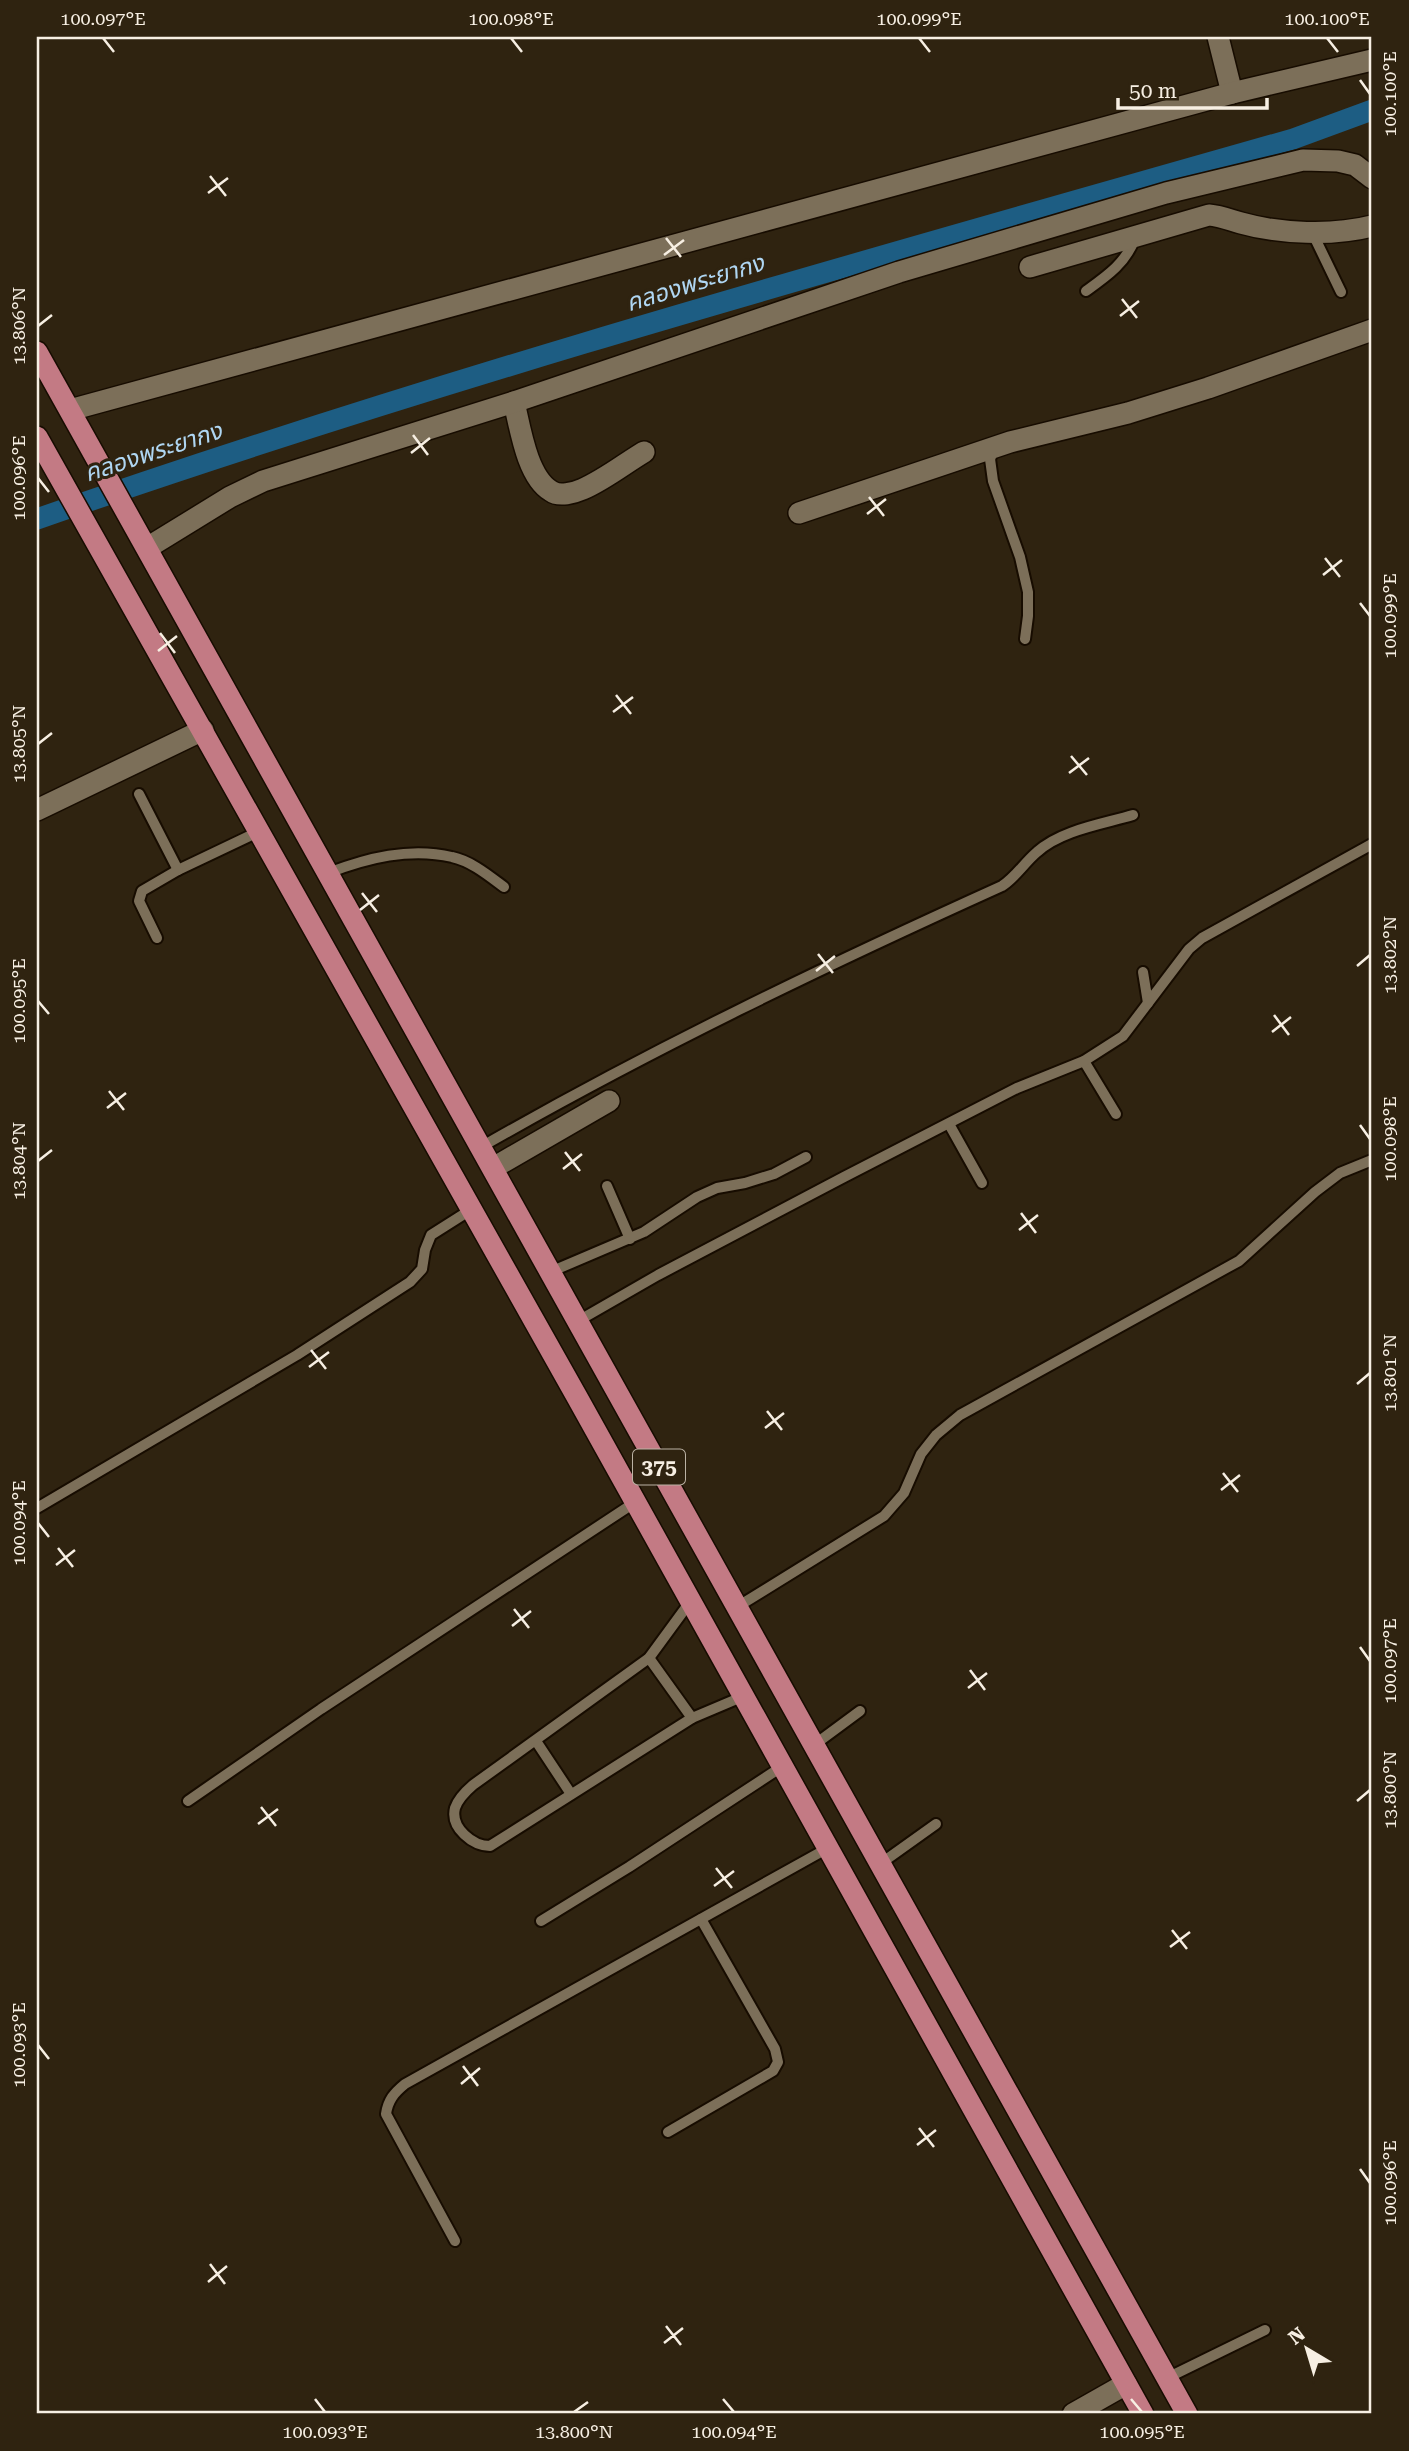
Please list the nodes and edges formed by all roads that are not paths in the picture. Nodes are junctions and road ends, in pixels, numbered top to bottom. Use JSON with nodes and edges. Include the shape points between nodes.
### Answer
{"nodes":[{"id":1,"x":1218,"y":37,"type":"edge"},
{"id":2,"x":1372,"y":60,"type":"edge"},
{"id":3,"x":1232,"y":93,"type":"junction"},
{"id":4,"x":1372,"y":178,"type":"edge"},
{"id":5,"x":1372,"y":226,"type":"edge"},
{"id":6,"x":1312,"y":232,"type":"junction"},
{"id":7,"x":1136,"y":235,"type":"junction"},
{"id":8,"x":1030,"y":267,"type":"dead end"},
{"id":9,"x":1086,"y":291,"type":"dead end"},
{"id":10,"x":1341,"y":292,"type":"dead end"},
{"id":11,"x":1372,"y":330,"type":"edge"},
{"id":12,"x":37,"y":352,"type":"edge"},
{"id":13,"x":514,"y":402,"type":"junction"},
{"id":14,"x":70,"y":410,"type":"junction"},
{"id":15,"x":40,"y":444,"type":"edge"},
{"id":16,"x":995,"y":447,"type":"junction"},
{"id":17,"x":644,"y":452,"type":"dead end"},
{"id":18,"x":799,"y":513,"type":"dead end"},
{"id":19,"x":147,"y":548,"type":"junction"},
{"id":20,"x":1025,"y":639,"type":"dead end"},
{"id":21,"x":203,"y":730,"type":"junction"},
{"id":22,"x":139,"y":793,"type":"dead end"},
{"id":23,"x":37,"y":810,"type":"edge"},
{"id":24,"x":1133,"y":815,"type":"dead end"},
{"id":25,"x":260,"y":831,"type":"junction"},
{"id":26,"x":1372,"y":844,"type":"edge"},
{"id":27,"x":178,"y":870,"type":"junction"},
{"id":28,"x":328,"y":873,"type":"junction"},
{"id":29,"x":504,"y":887,"type":"dead end"},
{"id":30,"x":158,"y":938,"type":"dead end"},
{"id":31,"x":1143,"y":972,"type":"dead end"},
{"id":32,"x":1148,"y":1003,"type":"junction"},
{"id":33,"x":1084,"y":1061,"type":"junction"},
{"id":34,"x":609,"y":1101,"type":"dead end"},
{"id":35,"x":1116,"y":1114,"type":"dead end"},
{"id":36,"x":948,"y":1124,"type":"junction"},
{"id":37,"x":481,"y":1147,"type":"junction"},
{"id":38,"x":806,"y":1157,"type":"dead end"},
{"id":39,"x":1372,"y":1160,"type":"edge"},
{"id":40,"x":493,"y":1168,"type":"junction"},
{"id":41,"x":982,"y":1183,"type":"dead end"},
{"id":42,"x":607,"y":1186,"type":"dead end"},
{"id":43,"x":472,"y":1209,"type":"junction"},
{"id":44,"x":630,"y":1239,"type":"junction"},
{"id":45,"x":550,"y":1272,"type":"junction"},
{"id":46,"x":578,"y":1321,"type":"junction"},
{"id":47,"x":609,"y":1377,"type":"junction"},
{"id":48,"x":577,"y":1397,"type":"junction"},
{"id":49,"x":634,"y":1503,"type":"junction"},
{"id":50,"x":37,"y":1508,"type":"edge"},
{"id":51,"x":690,"y":1602,"type":"junction"},
{"id":52,"x":737,"y":1607,"type":"junction"},
{"id":53,"x":649,"y":1658,"type":"junction"},
{"id":54,"x":744,"y":1696,"type":"junction"},
{"id":55,"x":860,"y":1711,"type":"dead end"},
{"id":56,"x":692,"y":1718,"type":"junction"},
{"id":57,"x":536,"y":1741,"type":"junction"},
{"id":58,"x":814,"y":1745,"type":"junction"},
{"id":59,"x":783,"y":1766,"type":"junction"},
{"id":60,"x":571,"y":1794,"type":"junction"},
{"id":61,"x":188,"y":1801,"type":"dead end"},
{"id":62,"x":936,"y":1824,"type":"dead end"},
{"id":63,"x":828,"y":1849,"type":"junction"},
{"id":64,"x":880,"y":1864,"type":"junction"},
{"id":65,"x":701,"y":1919,"type":"junction"},
{"id":66,"x":541,"y":1921,"type":"dead end"},
{"id":67,"x":668,"y":2132,"type":"dead end"},
{"id":68,"x":455,"y":2241,"type":"dead end"},
{"id":69,"x":1265,"y":2330,"type":"dead end"},
{"id":70,"x":1167,"y":2378,"type":"junction"},
{"id":71,"x":1126,"y":2384,"type":"junction"},
{"id":72,"x":1073,"y":2414,"type":"edge"},
{"id":73,"x":1143,"y":2414,"type":"edge"},
{"id":74,"x":1187,"y":2414,"type":"edge"}],
"edges":[{"from":1,"to":3,"type":"street"},
{"from":2,"to":3,"type":"street"},
{"from":3,"to":14,"type":"street"},
{"from":4,"to":13,"type":"street","via":[[1355,165],[1303,160],[1166,193],[899,272]]},
{"from":5,"to":6,"type":"street"},
{"from":6,"to":7,"type":"street","via":[[1209,215]]},
{"from":6,"to":10,"type":"lane"},
{"from":7,"to":8,"type":"street"},
{"from":7,"to":9,"type":"lane","via":[[1125,259]]},
{"from":11,"to":16,"type":"street","via":[[1209,388]]},
{"from":12,"to":14,"type":"main road","number":"375"},
{"from":13,"to":17,"type":"street","via":[[529,459],[551,491],[562,494],[582,489]]},
{"from":13,"to":19,"type":"street","via":[[263,481]]},
{"from":14,"to":19,"type":"main road","number":"375"},
{"from":15,"to":21,"type":"main road","number":"375"},
{"from":16,"to":18,"type":"street"},
{"from":16,"to":20,"type":"lane","via":[[990,460],[993,481],[1028,592]]},
{"from":19,"to":28,"type":"main road","number":"375"},
{"from":21,"to":23,"type":"street"},
{"from":21,"to":25,"type":"main road","number":"375"},
{"from":22,"to":27,"type":"lane"},
{"from":24,"to":37,"type":"lane","via":[[1050,844],[1002,886],[860,950],[608,1075]]},
{"from":25,"to":27,"type":"lane"},
{"from":25,"to":43,"type":"main road","number":"375"},
{"from":26,"to":32,"type":"lane","via":[[1202,938]]},
{"from":27,"to":30,"type":"lane","via":[[139,895]]},
{"from":28,"to":29,"type":"lane","via":[[365,859],[423,854],[469,863]]},
{"from":28,"to":37,"type":"main road","number":"375"},
{"from":31,"to":32,"type":"lane"},
{"from":32,"to":33,"type":"lane","via":[[1123,1036]]},
{"from":33,"to":35,"type":"lane"},
{"from":33,"to":36,"type":"lane","via":[[1017,1088]]},
{"from":34,"to":40,"type":"street"},
{"from":36,"to":41,"type":"lane"},
{"from":36,"to":46,"type":"lane"},
{"from":37,"to":40,"type":"main road","number":"375"},
{"from":38,"to":44,"type":"lane","via":[[774,1174],[696,1197]]},
{"from":39,"to":52,"type":"lane","via":[[1315,1192],[1239,1261],[960,1415],[921,1454],[904,1493],[884,1516]]},
{"from":40,"to":45,"type":"main road","number":"375"},
{"from":42,"to":44,"type":"lane"},
{"from":43,"to":48,"type":"main road","number":"375"},
{"from":43,"to":50,"type":"lane","via":[[431,1235],[422,1269],[410,1282],[297,1355]]},
{"from":44,"to":45,"type":"lane"},
{"from":45,"to":46,"type":"main road","number":"375"},
{"from":46,"to":47,"type":"main road","number":"375"},
{"from":47,"to":48,"type":"main road"},
{"from":47,"to":52,"type":"main road","number":"375"},
{"from":48,"to":49,"type":"main road","number":"375"},
{"from":49,"to":51,"type":"main road","number":"375"},
{"from":49,"to":61,"type":"lane"},
{"from":51,"to":53,"type":"lane"},
{"from":51,"to":54,"type":"main road","number":"375"},
{"from":52,"to":58,"type":"main road","number":"375"},
{"from":53,"to":56,"type":"lane"},
{"from":53,"to":57,"type":"lane"},
{"from":54,"to":56,"type":"lane"},
{"from":54,"to":59,"type":"main road","number":"375"},
{"from":55,"to":58,"type":"lane"},
{"from":56,"to":60,"type":"lane"},
{"from":57,"to":60,"type":"lane"},
{"from":57,"to":60,"type":"lane","via":[[463,1794],[454,1818],[461,1831],[472,1842],[490,1846]]},
{"from":58,"to":64,"type":"main road","number":"375"},
{"from":59,"to":63,"type":"main road","number":"375"},
{"from":59,"to":66,"type":"lane"},
{"from":62,"to":64,"type":"lane"},
{"from":63,"to":65,"type":"lane"},
{"from":63,"to":71,"type":"main road","number":"375"},
{"from":64,"to":70,"type":"main road","number":"375"},
{"from":65,"to":67,"type":"lane","via":[[775,2049],[778,2062],[773,2071]]},
{"from":65,"to":68,"type":"lane","via":[[394,2093],[386,2114]]},
{"from":69,"to":70,"type":"lane"},
{"from":70,"to":74,"type":"main road","number":"375"},
{"from":71,"to":72,"type":"street"},
{"from":71,"to":73,"type":"main road","number":"375"}]}
